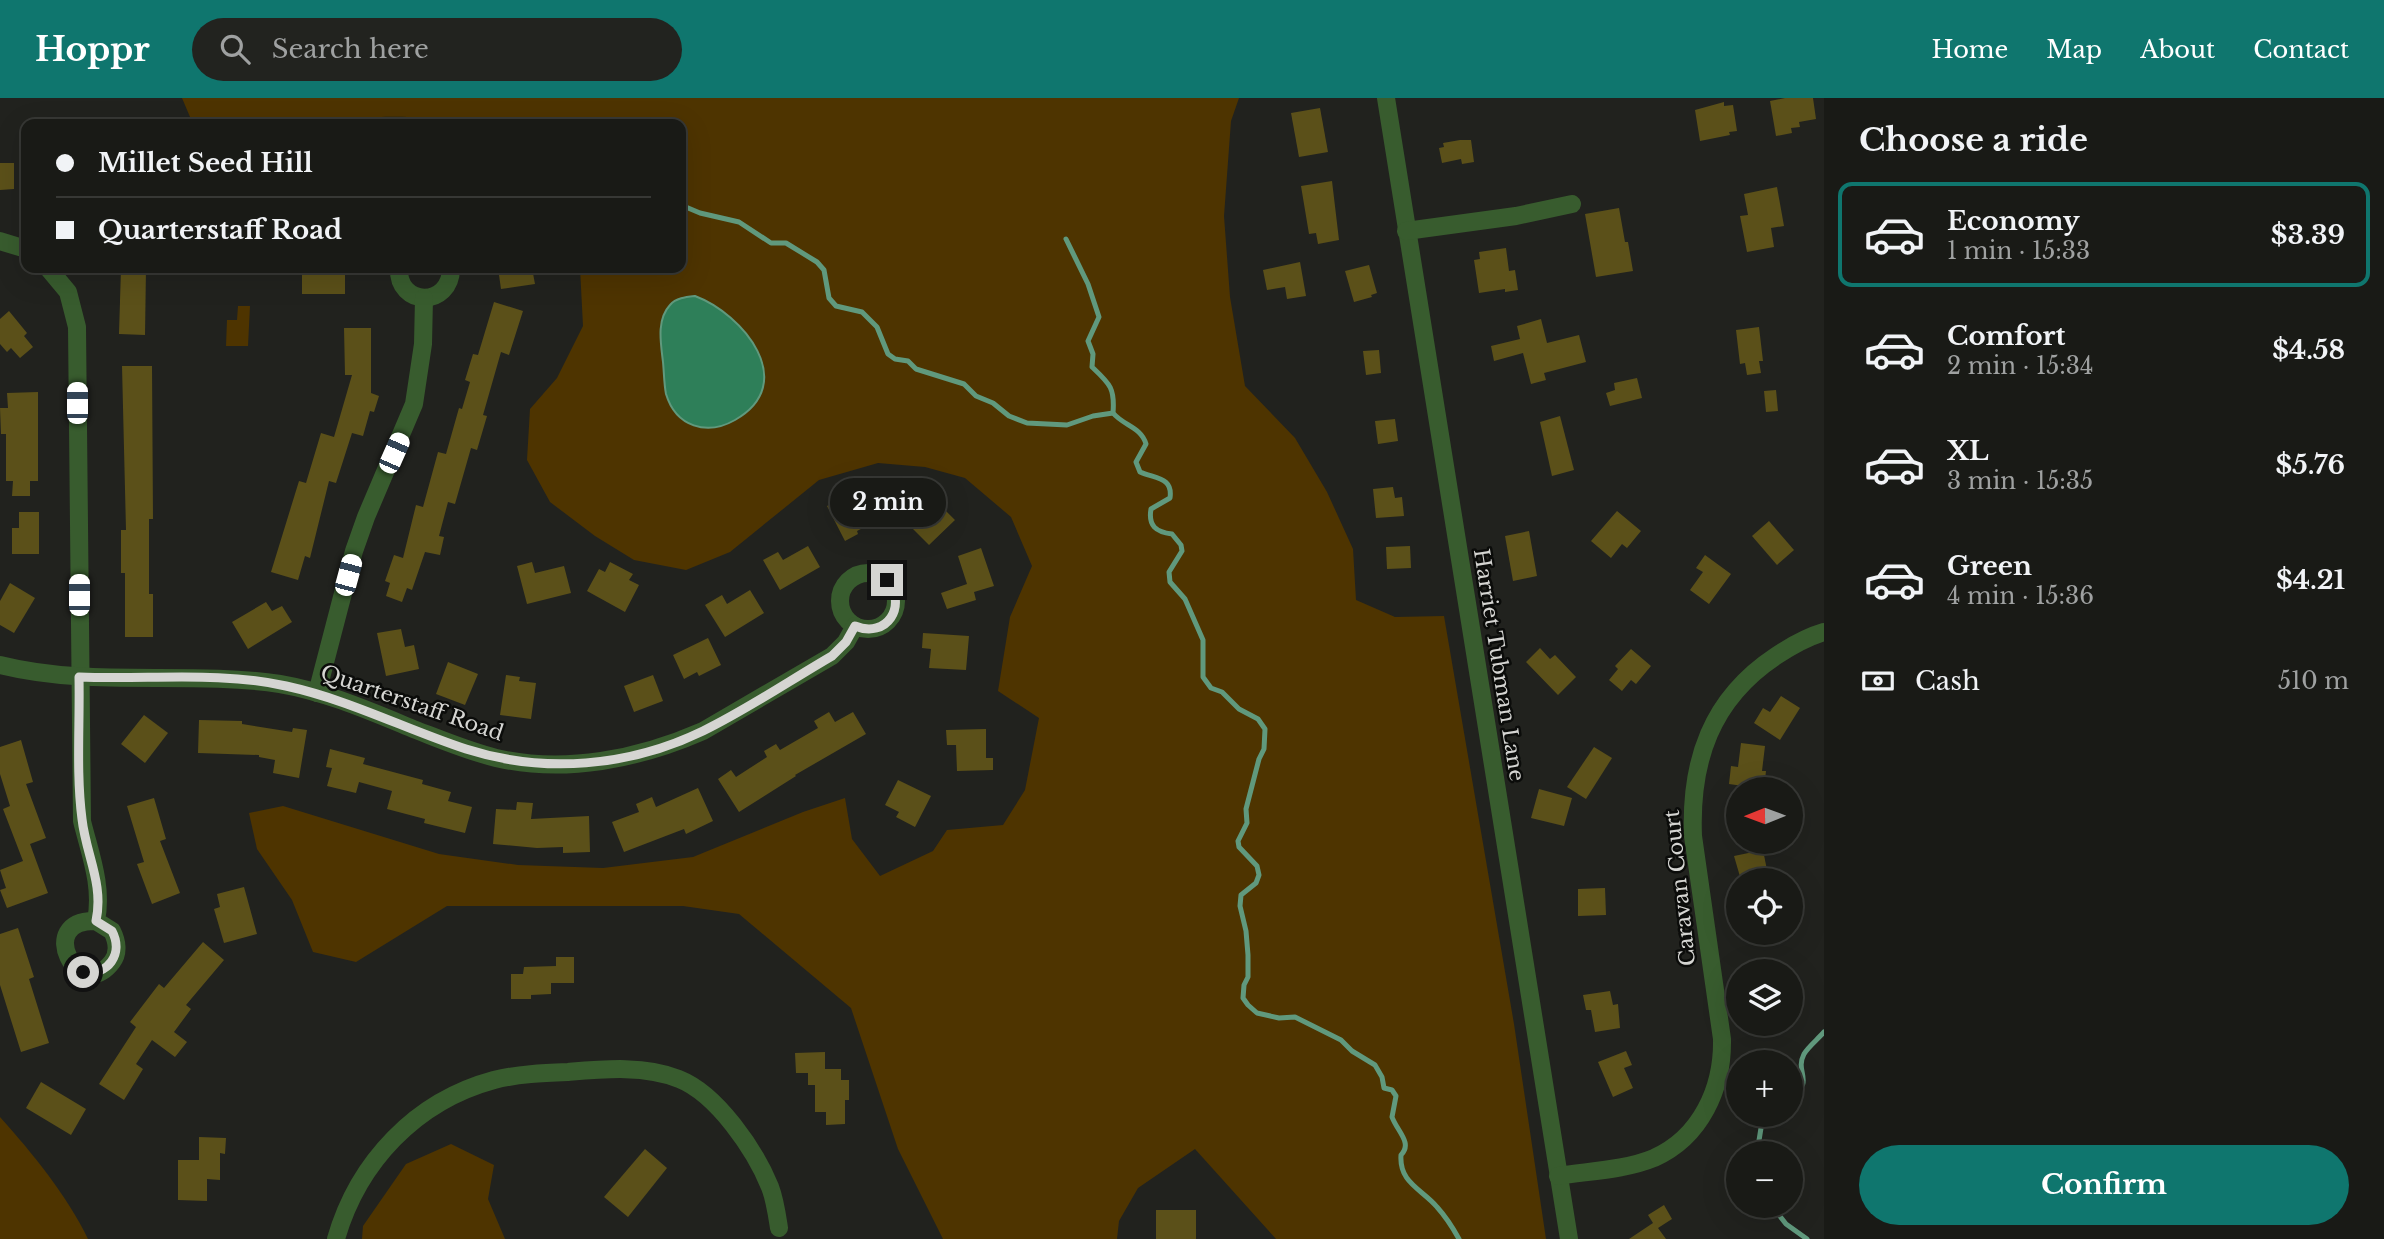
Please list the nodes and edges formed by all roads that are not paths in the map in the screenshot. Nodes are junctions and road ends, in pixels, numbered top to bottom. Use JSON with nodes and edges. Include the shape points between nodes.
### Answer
{"nodes":[{"id":1,"x":1386,"y":98,"type":"edge"},
{"id":2,"x":1572,"y":204,"type":"dead end"},
{"id":3,"x":1406,"y":231,"type":"junction"},
{"id":4,"x":0,"y":241,"type":"edge"},
{"id":5,"x":21,"y":248,"type":"edge"},
{"id":6,"x":52,"y":273,"type":"edge"},
{"id":7,"x":399,"y":273,"type":"edge"},
{"id":8,"x":450,"y":273,"type":"edge"},
{"id":9,"x":424,"y":298,"type":"junction"},
{"id":10,"x":855,"y":626,"type":"dead end"},
{"id":11,"x":1824,"y":632,"type":"edge"},
{"id":12,"x":0,"y":665,"type":"edge"},
{"id":13,"x":79,"y":677,"type":"junction"},
{"id":14,"x":317,"y":693,"type":"junction"},
{"id":15,"x":96,"y":921,"type":"dead end"},
{"id":16,"x":1559,"y":1176,"type":"junction"},
{"id":17,"x":779,"y":1228,"type":"dead end"},
{"id":18,"x":336,"y":1239,"type":"edge"},
{"id":19,"x":1569,"y":1239,"type":"edge"}],
"edges":[{"from":1,"to":3,"type":"street","name":"Harriet Tubman Lane"},
{"from":2,"to":3,"type":"street"},
{"from":3,"to":16,"type":"street","name":"Harriet Tubman Lane"},
{"from":4,"to":5,"type":"street"},
{"from":6,"to":13,"type":"street","via":[[68,292],[77,327]]},
{"from":7,"to":9,"type":"street","via":[[403,286]]},
{"from":8,"to":9,"type":"street","via":[[442,292]]},
{"from":9,"to":14,"type":"street","via":[[414,404],[358,540]]},
{"from":10,"to":14,"type":"street","name":"Quarterstaff Road","via":[[832,656],[703,731],[651,751],[591,762],[551,765],[497,758]]},
{"from":11,"to":16,"type":"street","name":"Caravan Court","via":[[1790,647],[1743,681],[1709,732],[1695,777],[1693,836],[1723,1063],[1708,1105],[1682,1139],[1652,1158]]},
{"from":12,"to":13,"type":"street","name":"Quarterstaff Road"},
{"from":13,"to":14,"type":"street","name":"Quarterstaff Road","via":[[218,679]]},
{"from":13,"to":15,"type":"street","via":[[82,821],[98,881]]},
{"from":16,"to":19,"type":"street","name":"Harriet Tubman Lane"},
{"from":17,"to":18,"type":"street","via":[[761,1168],[709,1098],[686,1082],[661,1073],[601,1070],[523,1074],[450,1096],[407,1125],[371,1164]]}]}
